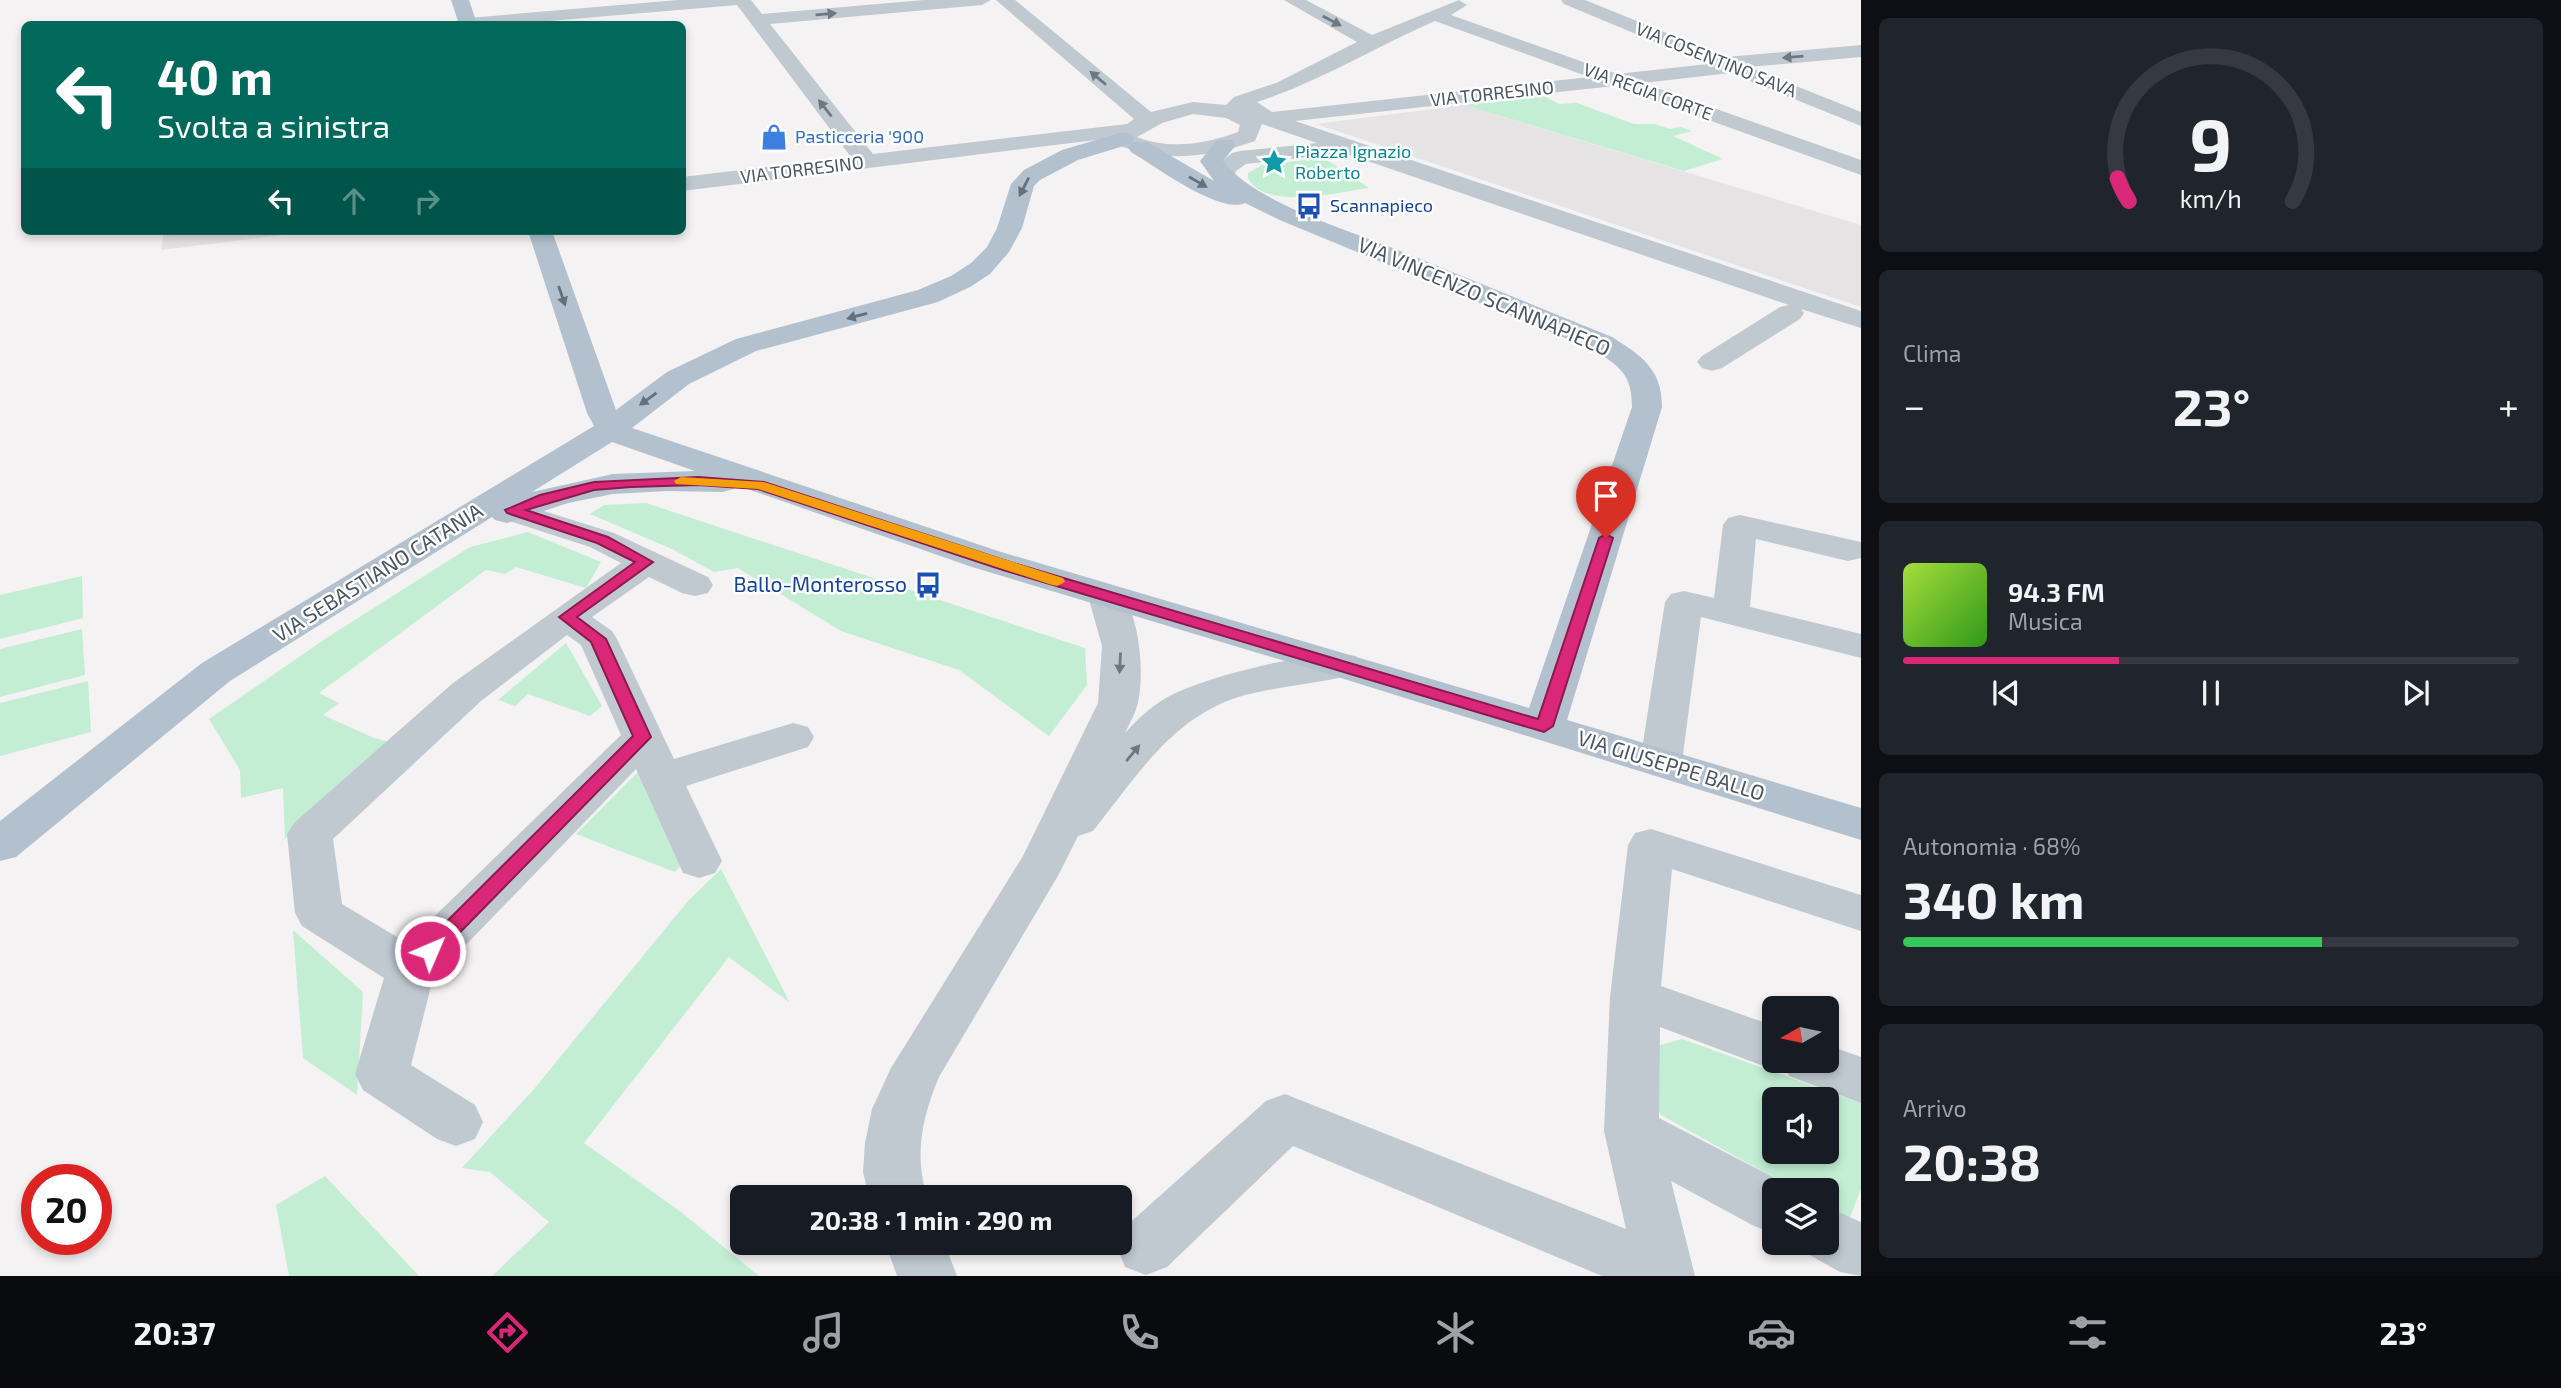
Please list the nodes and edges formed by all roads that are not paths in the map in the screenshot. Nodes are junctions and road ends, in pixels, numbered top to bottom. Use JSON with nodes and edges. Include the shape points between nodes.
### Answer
{"nodes":[{"id":1,"x":460,"y":0,"type":"edge"},
{"id":2,"x":741,"y":0,"type":"edge"},
{"id":3,"x":982,"y":0,"type":"edge"},
{"id":4,"x":1005,"y":0,"type":"edge"},
{"id":5,"x":1293,"y":0,"type":"edge"},
{"id":6,"x":1466,"y":0,"type":"edge"},
{"id":7,"x":1570,"y":0,"type":"edge"},
{"id":8,"x":1435,"y":15,"type":"junction"},
{"id":9,"x":467,"y":21,"type":"edge"},
{"id":10,"x":502,"y":21,"type":"edge"},
{"id":11,"x":759,"y":23,"type":"junction"},
{"id":12,"x":1371,"y":42,"type":"junction"},
{"id":13,"x":1861,"y":51,"type":"edge"},
{"id":14,"x":1727,"y":66,"type":"junction"},
{"id":15,"x":1321,"y":68,"type":"junction"},
{"id":16,"x":1340,"y":77,"type":"dead end"},
{"id":17,"x":1617,"y":80,"type":"junction"},
{"id":18,"x":1359,"y":86,"type":"dead end"},
{"id":19,"x":1410,"y":102,"type":"junction"},
{"id":20,"x":1236,"y":106,"type":"junction"},
{"id":21,"x":1861,"y":120,"type":"edge"},
{"id":22,"x":1255,"y":126,"type":"junction"},
{"id":23,"x":1135,"y":135,"type":"junction"},
{"id":24,"x":1225,"y":145,"type":"junction"},
{"id":25,"x":1352,"y":147,"type":"junction"},
{"id":26,"x":1322,"y":150,"type":"junction"},
{"id":27,"x":867,"y":162,"type":"junction"},
{"id":28,"x":1861,"y":168,"type":"edge"},
{"id":29,"x":1366,"y":178,"type":"dead end"},
{"id":30,"x":1226,"y":181,"type":"junction"},
{"id":31,"x":686,"y":184,"type":"edge"},
{"id":32,"x":1291,"y":216,"type":"junction"},
{"id":33,"x":541,"y":235,"type":"edge"},
{"id":34,"x":1790,"y":313,"type":"junction"},
{"id":35,"x":1861,"y":320,"type":"edge"},
{"id":36,"x":1861,"y":338,"type":"edge"},
{"id":37,"x":1712,"y":362,"type":"dead end"},
{"id":38,"x":611,"y":429,"type":"junction"},
{"id":39,"x":760,"y":485,"type":"junction"},
{"id":40,"x":512,"y":510,"type":"junction"},
{"id":41,"x":1848,"y":550,"type":"dead end"},
{"id":42,"x":646,"y":562,"type":"junction"},
{"id":43,"x":396,"y":563,"type":"junction"},
{"id":44,"x":695,"y":585,"type":"dead end"},
{"id":45,"x":1107,"y":596,"type":"junction"},
{"id":46,"x":1731,"y":614,"type":"junction"},
{"id":47,"x":567,"y":617,"type":"junction"},
{"id":48,"x":1861,"y":646,"type":"edge"},
{"id":49,"x":1342,"y":665,"type":"junction"},
{"id":50,"x":1544,"y":726,"type":"junction"},
{"id":51,"x":643,"y":737,"type":"junction"},
{"id":52,"x":793,"y":737,"type":"dead end"},
{"id":53,"x":1661,"y":762,"type":"junction"},
{"id":54,"x":662,"y":778,"type":"junction"},
{"id":55,"x":1861,"y":824,"type":"edge"},
{"id":56,"x":0,"y":845,"type":"edge"},
{"id":57,"x":699,"y":861,"type":"dead end"},
{"id":58,"x":1042,"y":862,"type":"junction"},
{"id":59,"x":1861,"y":914,"type":"edge"},
{"id":60,"x":411,"y":970,"type":"junction"},
{"id":61,"x":1635,"y":997,"type":"junction"},
{"id":62,"x":1762,"y":1044,"type":"edge"},
{"id":63,"x":1839,"y":1072,"type":"edge"},
{"id":64,"x":1861,"y":1080,"type":"edge"},
{"id":65,"x":456,"y":1122,"type":"dead end"},
{"id":66,"x":1632,"y":1131,"type":"junction"},
{"id":67,"x":895,"y":1185,"type":"edge"},
{"id":68,"x":1762,"y":1201,"type":"edge"},
{"id":69,"x":1839,"y":1240,"type":"edge"},
{"id":70,"x":1146,"y":1247,"type":"dead end"},
{"id":71,"x":1861,"y":1252,"type":"edge"},
{"id":72,"x":919,"y":1255,"type":"edge"},
{"id":73,"x":1666,"y":1275,"type":"edge"},
{"id":74,"x":927,"y":1276,"type":"edge"}],
"edges":[{"from":1,"to":9,"type":"main road"},
{"from":2,"to":10,"type":"street"},
{"from":2,"to":11,"type":"street"},
{"from":11,"to":3,"type":"street","one_way":true},
{"from":23,"to":4,"type":"street","one_way":true},
{"from":5,"to":12,"type":"street","one_way":true},
{"from":6,"to":8,"type":"street"},
{"from":7,"to":14,"type":"street","name":"VIA COSENTINO SAVA"},
{"from":8,"to":12,"type":"street"},
{"from":8,"to":17,"type":"street","name":"VIA REGIA CORTE"},
{"from":27,"to":11,"type":"street","one_way":true},
{"from":12,"to":15,"type":"street"},
{"from":13,"to":14,"type":"street","name":"VIA TORRESINO","one_way":true},
{"from":14,"to":17,"type":"street","name":"VIA TORRESINO"},
{"from":14,"to":21,"type":"street","name":"VIA COSENTINO SAVA"},
{"from":15,"to":16,"type":"street"},
{"from":15,"to":20,"type":"street"},
{"from":17,"to":19,"type":"street","name":"VIA TORRESINO"},
{"from":17,"to":28,"type":"street","name":"VIA REGIA CORTE"},
{"from":18,"to":19,"type":"street"},
{"from":19,"to":22,"type":"street","name":"VIA TORRESINO"},
{"from":20,"to":22,"type":"street"},
{"from":20,"to":23,"type":"street","via":[[1193,108]]},
{"from":22,"to":24,"type":"street","name":"VIA TORRESINO"},
{"from":22,"to":25,"type":"street","via":[[1293,128]]},
{"from":23,"to":24,"type":"street","name":"VIA TORRESINO","via":[[1169,151]]},
{"from":23,"to":27,"type":"street","name":"VIA TORRESINO"},
{"from":23,"to":32,"type":"main road","one_way":true,"via":[[1221,195]]},
{"from":23,"to":38,"type":"main road","name":"VIA SEBASTIANO CATANIA","one_way":true,"via":[[1080,152],[1030,176],[994,256],[956,285],[917,300],[746,345],[678,378]]},
{"from":24,"to":30,"type":"main road","via":[[1211,161]]},
{"from":25,"to":26,"type":"street"},
{"from":25,"to":35,"type":"street"},
{"from":26,"to":29,"type":"street"},
{"from":26,"to":30,"type":"street","via":[[1240,158],[1225,168]]},
{"from":26,"to":34,"type":"street"},
{"from":27,"to":31,"type":"street","name":"VIA TORRESINO"},
{"from":30,"to":32,"type":"main road"},
{"from":32,"to":50,"type":"main road","name":"VIA VINCENZO SCANNAPIECO","via":[[1576,331],[1626,358],[1641,374],[1647,407]]},
{"from":33,"to":38,"type":"main road","one_way":true},
{"from":34,"to":36,"type":"street"},
{"from":34,"to":37,"type":"street"},
{"from":38,"to":39,"type":"main road"},
{"from":38,"to":43,"type":"main road","name":"VIA SEBASTIANO CATANIA"},
{"from":39,"to":40,"type":"main road","via":[[698,481],[615,484],[571,490]]},
{"from":39,"to":45,"type":"main road","name":"VIA GIUSEPPE BALLO"},
{"from":40,"to":42,"type":"street","via":[[603,540]]},
{"from":40,"to":43,"type":"main road"},
{"from":41,"to":46,"type":"street","via":[[1740,526]]},
{"from":42,"to":44,"type":"street"},
{"from":42,"to":47,"type":"street"},
{"from":43,"to":56,"type":"main road","name":"VIA SEBASTIANO CATANIA","via":[[216,672]]},
{"from":45,"to":49,"type":"main road","name":"VIA GIUSEPPE BALLO"},
{"from":45,"to":58,"type":"street","one_way":true,"via":[[1121,646],[1118,703]]},
{"from":46,"to":48,"type":"street"},
{"from":46,"to":53,"type":"street","via":[[1684,602]]},
{"from":47,"to":51,"type":"street","via":[[598,639]]},
{"from":47,"to":60,"type":"street","via":[[467,692],[310,834],[319,913]]},
{"from":49,"to":50,"type":"main road","name":"VIA GIUSEPPE BALLO"},
{"from":58,"to":49,"type":"street","one_way":true,"via":[[1150,733],[1181,707],[1226,688]]},
{"from":50,"to":53,"type":"main road","name":"VIA GIUSEPPE BALLO"},
{"from":51,"to":54,"type":"street"},
{"from":51,"to":60,"type":"street"},
{"from":52,"to":54,"type":"street"},
{"from":53,"to":55,"type":"main road","name":"VIA GIUSEPPE BALLO"},
{"from":54,"to":57,"type":"street"},
{"from":58,"to":67,"type":"street","via":[[912,1078],[899,1109],[893,1143]]},
{"from":59,"to":61,"type":"street","via":[[1651,845]]},
{"from":60,"to":65,"type":"street","via":[[382,1074]]},
{"from":61,"to":62,"type":"street"},
{"from":61,"to":66,"type":"street"},
{"from":63,"to":64,"type":"street"},
{"from":66,"to":68,"type":"street"},
{"from":66,"to":73,"type":"street"},
{"from":69,"to":71,"type":"street"},
{"from":70,"to":73,"type":"street","via":[[1285,1118]]},
{"from":72,"to":74,"type":"street"}]}
